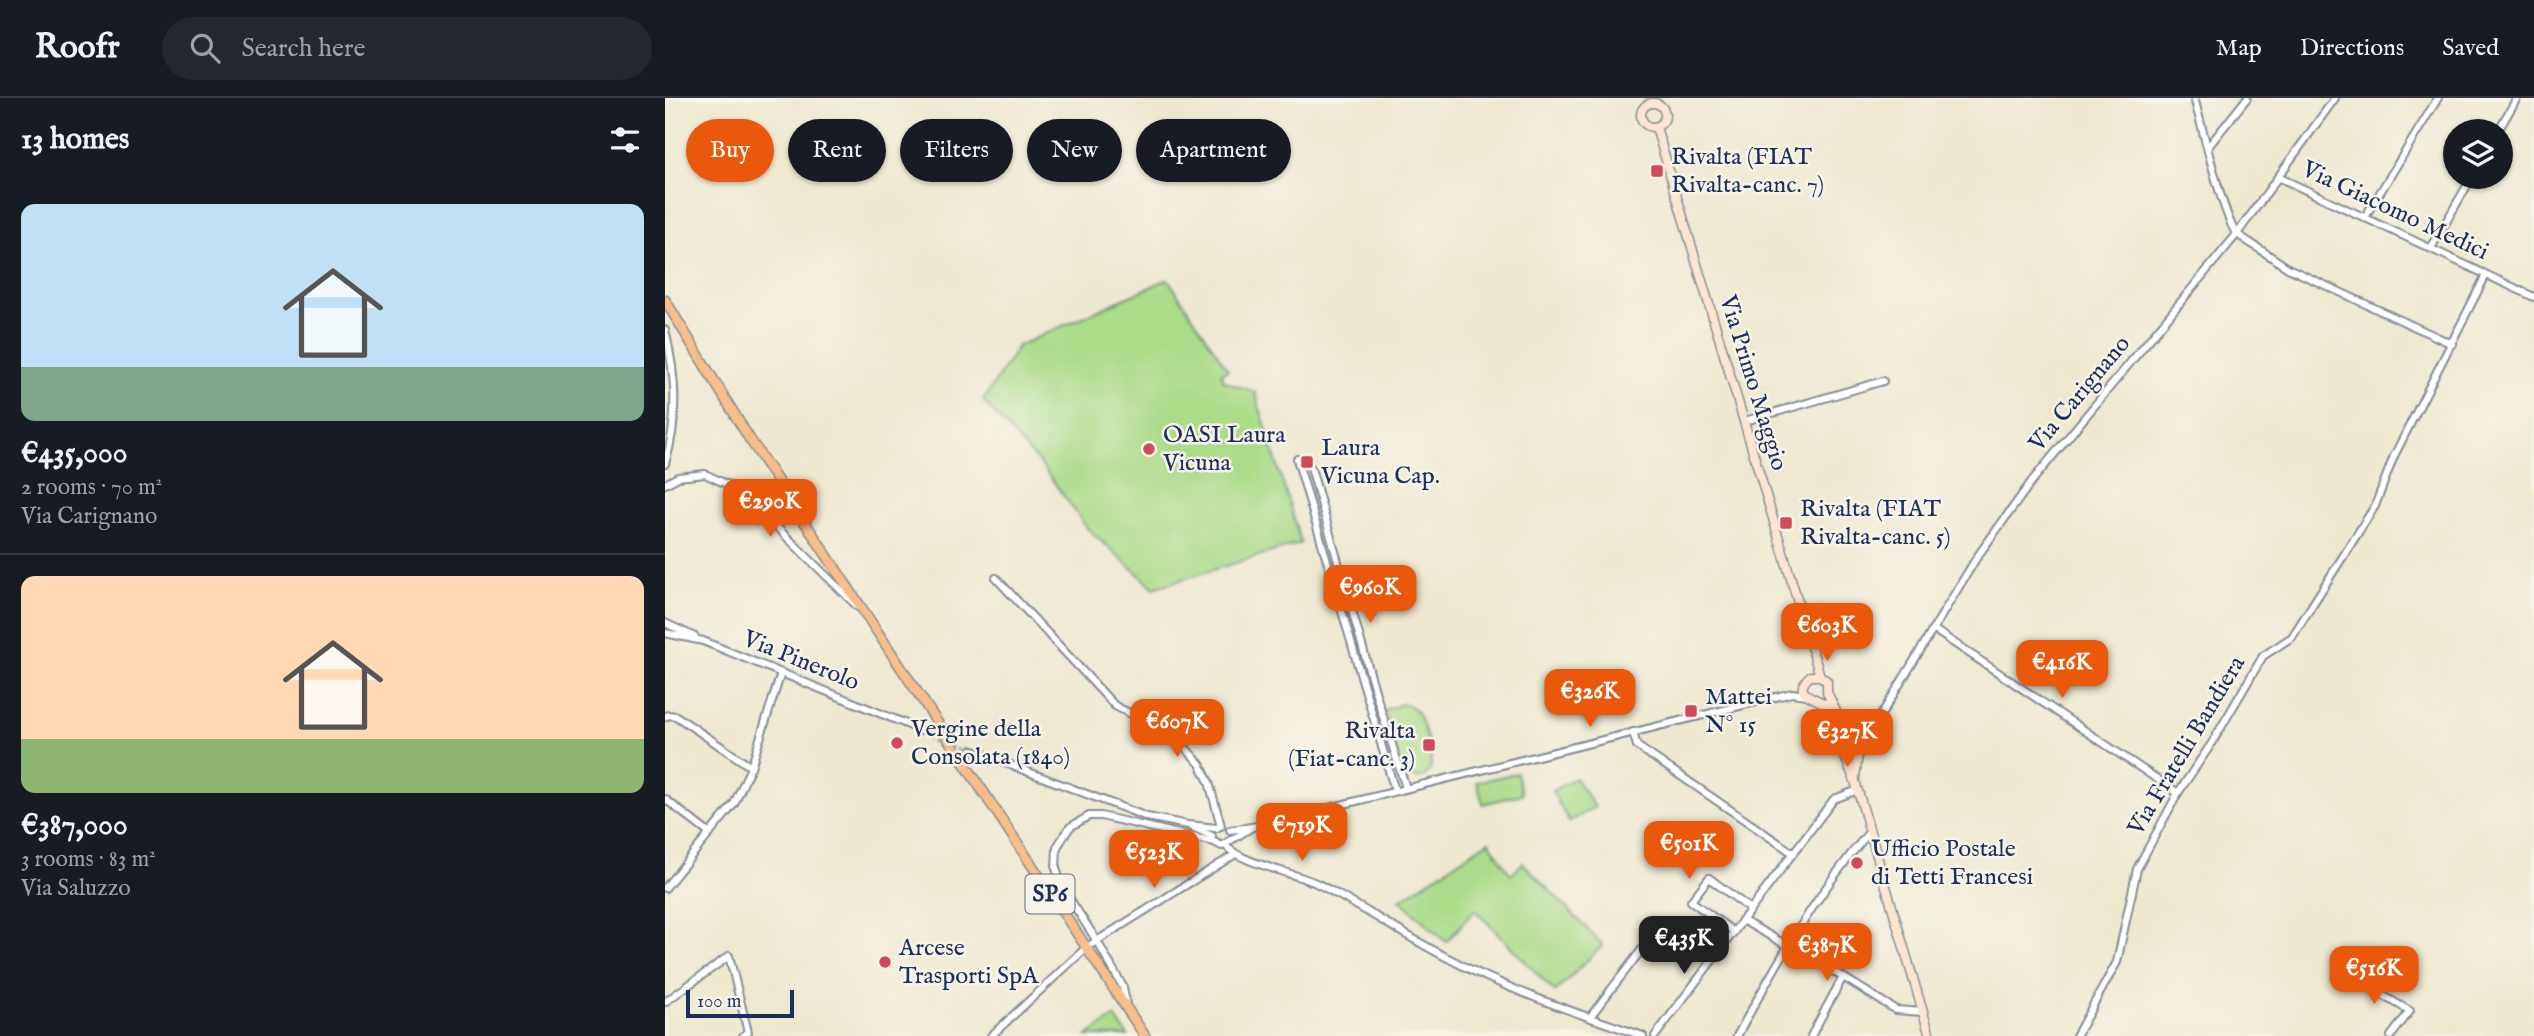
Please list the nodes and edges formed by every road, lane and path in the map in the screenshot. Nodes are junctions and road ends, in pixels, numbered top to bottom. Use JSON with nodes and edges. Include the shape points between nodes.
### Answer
{"nodes":[{"id":1,"x":2194,"y":98,"type":"edge"},
{"id":2,"x":2247,"y":98,"type":"edge"},
{"id":3,"x":2335,"y":98,"type":"edge"},
{"id":4,"x":2438,"y":98,"type":"edge"},
{"id":5,"x":2517,"y":98,"type":"edge"},
{"id":6,"x":1648,"y":101,"type":"edge"},
{"id":7,"x":2505,"y":119,"type":"edge"},
{"id":8,"x":1656,"y":127,"type":"junction"},
{"id":9,"x":2208,"y":148,"type":"junction"},
{"id":10,"x":2277,"y":177,"type":"junction"},
{"id":11,"x":2465,"y":189,"type":"edge"},
{"id":12,"x":2365,"y":217,"type":"junction"},
{"id":13,"x":2237,"y":234,"type":"junction"},
{"id":14,"x":2431,"y":248,"type":"junction"},
{"id":15,"x":2486,"y":275,"type":"junction"},
{"id":16,"x":2534,"y":296,"type":"edge"},
{"id":17,"x":665,"y":300,"type":"edge"},
{"id":18,"x":665,"y":330,"type":"edge"},
{"id":19,"x":2452,"y":344,"type":"junction"},
{"id":20,"x":1883,"y":381,"type":"dead end"},
{"id":21,"x":1745,"y":421,"type":"junction"},
{"id":22,"x":1297,"y":459,"type":"dead end"},
{"id":23,"x":665,"y":464,"type":"edge"},
{"id":24,"x":1311,"y":468,"type":"dead end"},
{"id":25,"x":665,"y":484,"type":"edge"},
{"id":26,"x":996,"y":578,"type":"dead end"},
{"id":27,"x":864,"y":613,"type":"junction"},
{"id":28,"x":665,"y":622,"type":"edge"},
{"id":29,"x":1933,"y":629,"type":"junction"},
{"id":30,"x":665,"y":633,"type":"edge"},
{"id":31,"x":703,"y":641,"type":"junction"},
{"id":32,"x":1814,"y":650,"type":"junction"},
{"id":33,"x":781,"y":673,"type":"junction"},
{"id":34,"x":1821,"y":676,"type":"junction"},
{"id":35,"x":1807,"y":679,"type":"junction"},
{"id":36,"x":1827,"y":692,"type":"junction"},
{"id":37,"x":1792,"y":693,"type":"junction"},
{"id":38,"x":1806,"y":695,"type":"junction"},
{"id":39,"x":1817,"y":700,"type":"junction"},
{"id":40,"x":666,"y":716,"type":"edge"},
{"id":41,"x":1873,"y":727,"type":"junction"},
{"id":42,"x":921,"y":730,"type":"tunnel mouth"},
{"id":43,"x":1633,"y":732,"type":"junction"},
{"id":44,"x":1851,"y":734,"type":"junction"},
{"id":45,"x":1842,"y":747,"type":"junction"},
{"id":46,"x":971,"y":750,"type":"tunnel mouth"},
{"id":47,"x":1859,"y":750,"type":"junction"},
{"id":48,"x":751,"y":767,"type":"junction"},
{"id":49,"x":1855,"y":780,"type":"junction"},
{"id":50,"x":1406,"y":788,"type":"junction"},
{"id":51,"x":1858,"y":790,"type":"junction"},
{"id":52,"x":1395,"y":791,"type":"junction"},
{"id":53,"x":2178,"y":793,"type":"junction"},
{"id":54,"x":665,"y":799,"type":"edge"},
{"id":55,"x":1188,"y":825,"type":"junction"},
{"id":56,"x":1219,"y":827,"type":"junction"},
{"id":57,"x":1252,"y":827,"type":"junction"},
{"id":58,"x":1230,"y":830,"type":"junction"},
{"id":59,"x":1870,"y":831,"type":"junction"},
{"id":60,"x":710,"y":834,"type":"junction"},
{"id":61,"x":1213,"y":839,"type":"junction"},
{"id":62,"x":1229,"y":842,"type":"junction"},
{"id":63,"x":1793,"y":853,"type":"junction"},
{"id":64,"x":1238,"y":856,"type":"junction"},
{"id":65,"x":665,"y":888,"type":"edge"},
{"id":66,"x":1750,"y":909,"type":"junction"},
{"id":67,"x":1742,"y":920,"type":"junction"},
{"id":68,"x":1084,"y":924,"type":"junction"},
{"id":69,"x":1734,"y":932,"type":"junction"},
{"id":70,"x":1097,"y":941,"type":"junction"},
{"id":71,"x":1646,"y":944,"type":"dead end"},
{"id":72,"x":1786,"y":946,"type":"junction"},
{"id":73,"x":1087,"y":947,"type":"junction"},
{"id":74,"x":1843,"y":977,"type":"junction"},
{"id":75,"x":2351,"y":977,"type":"dead end"},
{"id":76,"x":665,"y":1002,"type":"edge"},
{"id":77,"x":1127,"y":1010,"type":"junction"},
{"id":78,"x":1923,"y":1012,"type":"junction"},
{"id":79,"x":1590,"y":1017,"type":"junction"},
{"id":80,"x":743,"y":1036,"type":"edge"},
{"id":81,"x":991,"y":1036,"type":"edge"},
{"id":82,"x":1145,"y":1036,"type":"edge"},
{"id":83,"x":1643,"y":1036,"type":"edge"},
{"id":84,"x":1655,"y":1036,"type":"edge"},
{"id":85,"x":1737,"y":1036,"type":"edge"},
{"id":86,"x":1811,"y":1036,"type":"edge"},
{"id":87,"x":1930,"y":1036,"type":"edge"},
{"id":88,"x":2076,"y":1036,"type":"edge"},
{"id":89,"x":2391,"y":1036,"type":"edge"}],
"edges":[{"from":1,"to":9,"type":"street"},
{"from":2,"to":9,"type":"street"},
{"from":3,"to":10,"type":"street","name":"Via Carignano"},
{"from":4,"to":12,"type":"street"},
{"from":5,"to":7,"type":"street"},
{"from":6,"to":8,"type":"main road","via":[[1641,117],[1646,125]]},
{"from":6,"to":8,"type":"main road","via":[[1665,111],[1663,123]]},
{"from":8,"to":21,"type":"main road","name":"Via Primo Maggio"},
{"from":9,"to":13,"type":"street"},
{"from":10,"to":12,"type":"street","name":"Via Giacomo Medici"},
{"from":10,"to":13,"type":"street","name":"Via Carignano"},
{"from":11,"to":14,"type":"street"},
{"from":12,"to":14,"type":"street","name":"Via Giacomo Medici"},
{"from":13,"to":19,"type":"street","via":[[2288,268]]},
{"from":13,"to":29,"type":"street","name":"Via Carignano","via":[[2032,481],[1977,556]]},
{"from":14,"to":15,"type":"street","name":"Via Giacomo Medici"},
{"from":15,"to":16,"type":"street","name":"Via Giacomo Medici"},
{"from":15,"to":19,"type":"street","name":"Via Fratelli Bandiera"},
{"from":17,"to":27,"type":"main road","number":"SP6"},
{"from":18,"to":23,"type":"street","via":[[676,396]]},
{"from":19,"to":53,"type":"street","name":"Via Fratelli Bandiera","via":[[2394,456],[2375,506],[2292,637],[2263,656]]},
{"from":20,"to":21,"type":"street"},
{"from":21,"to":32,"type":"main road","name":"Via Primo Maggio"},
{"from":22,"to":52,"type":"street"},
{"from":24,"to":50,"type":"street"},
{"from":25,"to":27,"type":"street","via":[[678,477],[705,474],[739,490]]},
{"from":26,"to":56,"type":"street","via":[[1115,706],[1161,729],[1194,757],[1209,782]]},
{"from":27,"to":73,"type":"main road","number":"SP6"},
{"from":28,"to":31,"type":"street"},
{"from":29,"to":41,"type":"street","name":"Via Carignano"},
{"from":29,"to":53,"type":"street"},
{"from":30,"to":31,"type":"street","name":"Via Pinerolo"},
{"from":31,"to":33,"type":"street","name":"Via Pinerolo"},
{"from":32,"to":34,"type":"main road","name":"Via Primo Maggio"},
{"from":32,"to":35,"type":"main road","name":"Via Primo Maggio"},
{"from":33,"to":42,"type":"street","name":"Via Pinerolo"},
{"from":33,"to":48,"type":"street"},
{"from":34,"to":35,"type":"main road"},
{"from":34,"to":36,"type":"main road","via":[[1827,681]]},
{"from":35,"to":37,"type":"street"},
{"from":35,"to":38,"type":"main road"},
{"from":36,"to":39,"type":"main road"},
{"from":36,"to":44,"type":"main road"},
{"from":37,"to":38,"type":"street"},
{"from":37,"to":43,"type":"street"},
{"from":38,"to":39,"type":"main road"},
{"from":39,"to":45,"type":"main road","via":[[1829,708]]},
{"from":40,"to":48,"type":"street","via":[[675,716]]},
{"from":41,"to":44,"type":"street"},
{"from":41,"to":47,"type":"street","name":"Via Carignano"},
{"from":43,"to":50,"type":"street"},
{"from":43,"to":63,"type":"street","via":[[1637,746]]},
{"from":44,"to":45,"type":"main road"},
{"from":44,"to":47,"type":"main road","via":[[1859,737]]},
{"from":45,"to":47,"type":"main road","via":[[1849,755]]},
{"from":45,"to":49,"type":"main road"},
{"from":46,"to":55,"type":"street","via":[[1123,809]]},
{"from":47,"to":49,"type":"main road"},
{"from":48,"to":60,"type":"street","via":[[734,804]]},
{"from":49,"to":51,"type":"main road"},
{"from":50,"to":52,"type":"street"},
{"from":51,"to":59,"type":"main road"},
{"from":51,"to":63,"type":"street","via":[[1834,799]]},
{"from":52,"to":57,"type":"street"},
{"from":53,"to":88,"type":"street","name":"Via Fratelli Bandiera","via":[[2137,869],[2117,962]]},
{"from":54,"to":60,"type":"street"},
{"from":55,"to":56,"type":"street"},
{"from":55,"to":61,"type":"street"},
{"from":56,"to":58,"type":"street"},
{"from":56,"to":61,"type":"street"},
{"from":57,"to":58,"type":"street"},
{"from":57,"to":62,"type":"street"},
{"from":58,"to":62,"type":"street"},
{"from":59,"to":72,"type":"street","via":[[1836,871]]},
{"from":59,"to":78,"type":"main road"},
{"from":60,"to":65,"type":"street"},
{"from":61,"to":62,"type":"street","via":[[1219,845]]},
{"from":61,"to":68,"type":"street","via":[[1101,816],[1089,816],[1070,827],[1058,846],[1056,868]]},
{"from":62,"to":64,"type":"street"},
{"from":63,"to":66,"type":"street"},
{"from":64,"to":70,"type":"street"},
{"from":64,"to":79,"type":"street","via":[[1318,884],[1447,958]]},
{"from":66,"to":67,"type":"street"},
{"from":66,"to":69,"type":"street","via":[[1709,878],[1691,901]]},
{"from":67,"to":69,"type":"street"},
{"from":67,"to":72,"type":"street"},
{"from":68,"to":70,"type":"street"},
{"from":68,"to":73,"type":"street"},
{"from":69,"to":84,"type":"street"},
{"from":70,"to":73,"type":"street"},
{"from":70,"to":77,"type":"street","via":[[1123,987]]},
{"from":71,"to":79,"type":"street"},
{"from":72,"to":74,"type":"street"},
{"from":72,"to":85,"type":"street"},
{"from":73,"to":77,"type":"main road","number":"SP6"},
{"from":73,"to":81,"type":"street"},
{"from":74,"to":78,"type":"street","via":[[1896,1010]]},
{"from":74,"to":86,"type":"street"},
{"from":75,"to":89,"type":"street","via":[[2410,1011]]},
{"from":76,"to":80,"type":"street","via":[[729,956],[748,1032]]},
{"from":77,"to":82,"type":"main road","number":"SP6"},
{"from":78,"to":87,"type":"main road"},
{"from":79,"to":83,"type":"street"}]}
